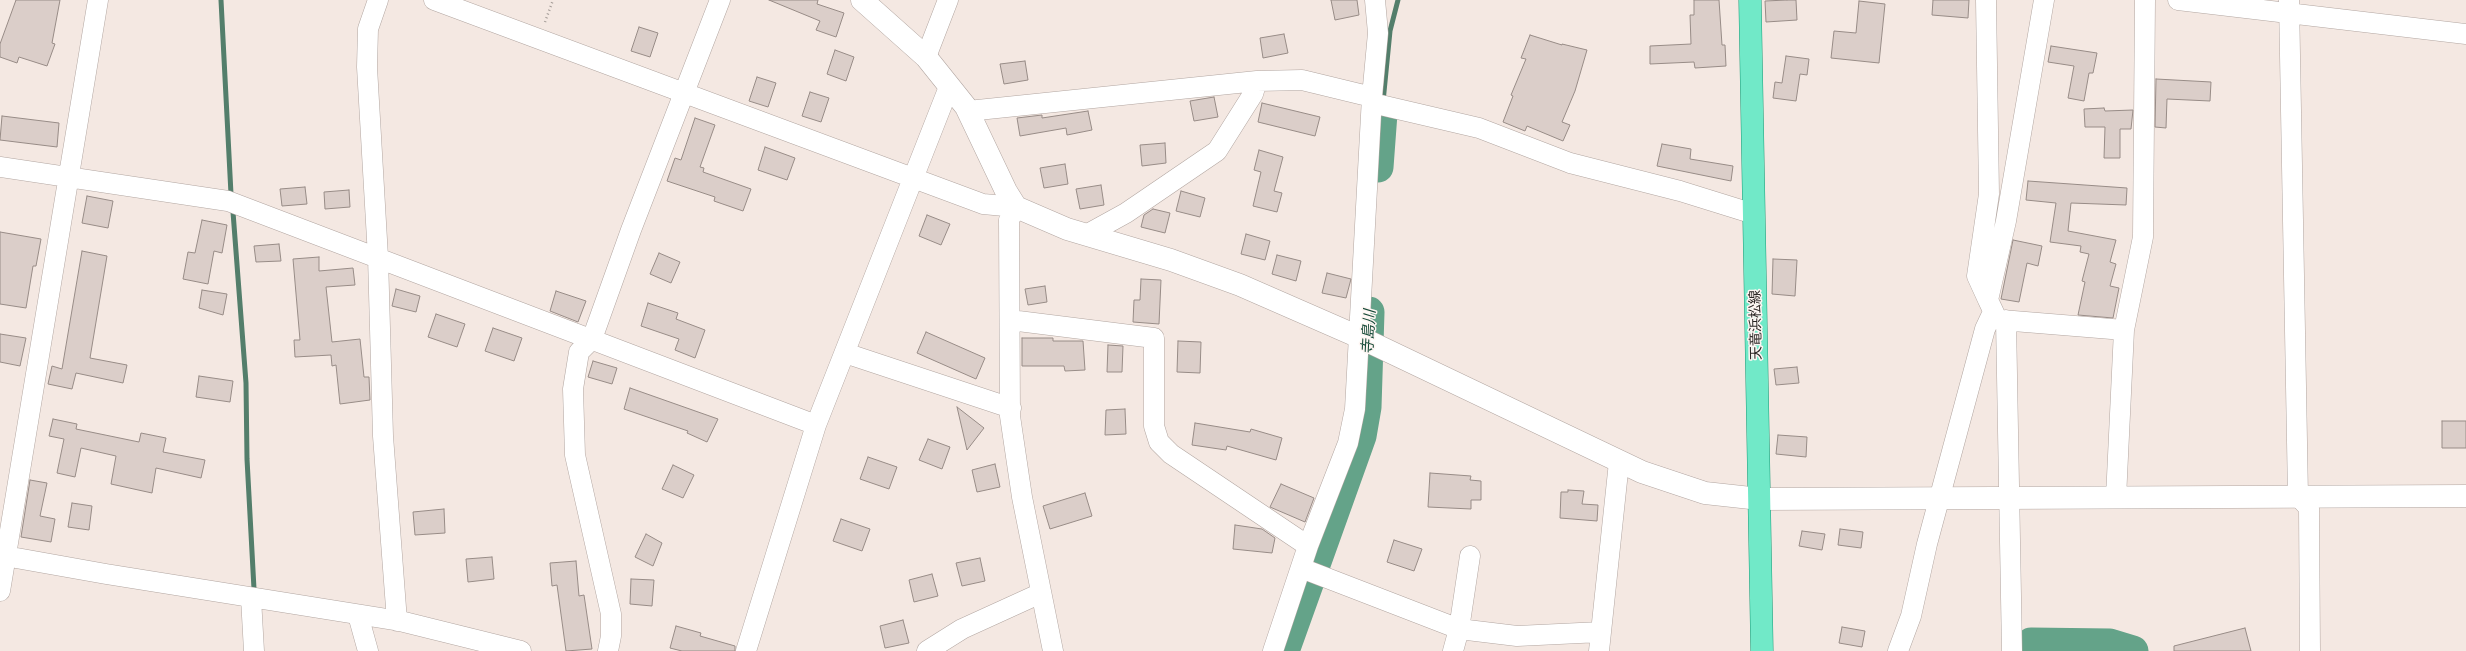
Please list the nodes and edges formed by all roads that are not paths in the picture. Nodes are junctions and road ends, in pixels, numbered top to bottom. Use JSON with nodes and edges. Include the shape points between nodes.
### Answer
{"nodes":[{"id":1,"x":98,"y":0,"type":"edge"},
{"id":2,"x":378,"y":0,"type":"edge"},
{"id":3,"x":434,"y":0,"type":"edge"},
{"id":4,"x":720,"y":0,"type":"edge"},
{"id":5,"x":862,"y":0,"type":"edge"},
{"id":6,"x":948,"y":0,"type":"edge"},
{"id":7,"x":1375,"y":0,"type":"edge"},
{"id":8,"x":1387,"y":0,"type":"edge"},
{"id":9,"x":1750,"y":0,"type":"edge"},
{"id":10,"x":1986,"y":0,"type":"edge"},
{"id":11,"x":2044,"y":0,"type":"edge"},
{"id":12,"x":2145,"y":0,"type":"edge"},
{"id":13,"x":2178,"y":0,"type":"edge"},
{"id":14,"x":2289,"y":6,"type":"edge"},
{"id":15,"x":1378,"y":33,"type":"junction"},
{"id":16,"x":2466,"y":34,"type":"edge"},
{"id":17,"x":926,"y":57,"type":"junction"},
{"id":18,"x":1256,"y":81,"type":"junction"},
{"id":19,"x":948,"y":87,"type":"junction"},
{"id":20,"x":682,"y":94,"type":"junction"},
{"id":21,"x":1377,"y":102,"type":"junction"},
{"id":22,"x":968,"y":111,"type":"junction"},
{"id":23,"x":0,"y":167,"type":"edge"},
{"id":24,"x":67,"y":178,"type":"junction"},
{"id":25,"x":913,"y":179,"type":"junction"},
{"id":26,"x":1016,"y":207,"type":"junction"},
{"id":27,"x":1754,"y":214,"type":"junction"},
{"id":28,"x":1086,"y":235,"type":"junction"},
{"id":29,"x":378,"y":257,"type":"junction"},
{"id":30,"x":1996,"y":311,"type":"junction"},
{"id":31,"x":1010,"y":320,"type":"junction"},
{"id":32,"x":2124,"y":330,"type":"junction"},
{"id":33,"x":592,"y":339,"type":"junction"},
{"id":34,"x":1365,"y":340,"type":"junction"},
{"id":35,"x":845,"y":353,"type":"junction"},
{"id":36,"x":1011,"y":408,"type":"junction"},
{"id":37,"x":816,"y":425,"type":"junction"},
{"id":38,"x":1619,"y":462,"type":"junction"},
{"id":39,"x":2298,"y":496,"type":"junction"},
{"id":40,"x":2466,"y":496,"type":"edge"},
{"id":41,"x":2010,"y":497,"type":"junction"},
{"id":42,"x":1940,"y":498,"type":"junction"},
{"id":43,"x":2116,"y":498,"type":"junction"},
{"id":44,"x":1760,"y":499,"type":"junction"},
{"id":45,"x":1308,"y":546,"type":"junction"},
{"id":46,"x":3,"y":555,"type":"edge"},
{"id":47,"x":1470,"y":556,"type":"dead end"},
{"id":48,"x":1308,"y":571,"type":"junction"},
{"id":49,"x":0,"y":591,"type":"edge"},
{"id":50,"x":1041,"y":593,"type":"junction"},
{"id":51,"x":251,"y":598,"type":"junction"},
{"id":52,"x":358,"y":615,"type":"junction"},
{"id":53,"x":397,"y":621,"type":"junction"},
{"id":54,"x":1460,"y":629,"type":"junction"},
{"id":55,"x":1600,"y":641,"type":"edge"},
{"id":56,"x":254,"y":651,"type":"edge"},
{"id":57,"x":368,"y":651,"type":"edge"},
{"id":58,"x":522,"y":651,"type":"edge"},
{"id":59,"x":608,"y":651,"type":"edge"},
{"id":60,"x":746,"y":651,"type":"edge"},
{"id":61,"x":927,"y":651,"type":"edge"},
{"id":62,"x":1053,"y":651,"type":"edge"},
{"id":63,"x":1273,"y":651,"type":"edge"},
{"id":64,"x":1453,"y":651,"type":"edge"},
{"id":65,"x":1762,"y":651,"type":"edge"},
{"id":66,"x":1898,"y":651,"type":"edge"},
{"id":67,"x":2012,"y":651,"type":"edge"},
{"id":68,"x":2310,"y":651,"type":"edge"}],
"edges":[{"from":1,"to":24,"type":"street"},
{"from":2,"to":29,"type":"street","via":[[368,29],[366,49]]},
{"from":3,"to":20,"type":"street"},
{"from":4,"to":20,"type":"street"},
{"from":5,"to":17,"type":"street"},
{"from":6,"to":17,"type":"street"},
{"from":7,"to":15,"type":"street"},
{"from":8,"to":15,"type":"street"},
{"from":9,"to":27,"type":"main road","name":"天竜浜松線"},
{"from":10,"to":30,"type":"street","via":[[1989,194],[1977,276]]},
{"from":11,"to":30,"type":"street","via":[[2006,221]]},
{"from":12,"to":32,"type":"street","via":[[2143,237]]},
{"from":13,"to":14,"type":"street"},
{"from":14,"to":16,"type":"street","via":[[2357,22]]},
{"from":14,"to":39,"type":"street"},
{"from":15,"to":21,"type":"street"},
{"from":17,"to":19,"type":"street"},
{"from":18,"to":21,"type":"street","via":[[1302,80]]},
{"from":18,"to":22,"type":"street"},
{"from":18,"to":28,"type":"street","via":[[1253,94],[1217,151],[1126,213]]},
{"from":19,"to":22,"type":"street"},
{"from":19,"to":25,"type":"street"},
{"from":20,"to":25,"type":"street"},
{"from":20,"to":33,"type":"street"},
{"from":21,"to":27,"type":"street","via":[[1479,128],[1570,163],[1680,191]]},
{"from":21,"to":34,"type":"street"},
{"from":22,"to":26,"type":"street"},
{"from":23,"to":24,"type":"street"},
{"from":24,"to":29,"type":"street","via":[[228,201]]},
{"from":24,"to":46,"type":"street"},
{"from":25,"to":26,"type":"street","via":[[983,204]]},
{"from":25,"to":35,"type":"street"},
{"from":26,"to":28,"type":"street"},
{"from":26,"to":31,"type":"street","via":[[1009,220]]},
{"from":27,"to":44,"type":"main road","name":"天竜浜松線"},
{"from":28,"to":34,"type":"street","via":[[1171,260],[1234,283]]},
{"from":29,"to":33,"type":"street"},
{"from":29,"to":53,"type":"street","via":[[383,436]]},
{"from":30,"to":32,"type":"street"},
{"from":30,"to":41,"type":"street"},
{"from":30,"to":42,"type":"street","via":[[1985,329]]},
{"from":31,"to":36,"type":"street"},
{"from":31,"to":45,"type":"street","via":[[1154,338],[1154,426],[1159,442],[1171,454]]},
{"from":32,"to":43,"type":"street"},
{"from":33,"to":37,"type":"street"},
{"from":33,"to":59,"type":"street","via":[[579,352],[573,388],[575,455],[611,614]]},
{"from":34,"to":38,"type":"street"},
{"from":34,"to":45,"type":"street","via":[[1351,430]]},
{"from":35,"to":36,"type":"street"},
{"from":35,"to":37,"type":"street"},
{"from":36,"to":50,"type":"street","via":[[1022,497]]},
{"from":37,"to":60,"type":"street"},
{"from":38,"to":44,"type":"street","via":[[1650,476],[1705,493]]},
{"from":38,"to":55,"type":"street"},
{"from":39,"to":40,"type":"street"},
{"from":39,"to":43,"type":"street"},
{"from":39,"to":68,"type":"street","via":[[2309,508]]},
{"from":41,"to":42,"type":"street"},
{"from":41,"to":43,"type":"street"},
{"from":41,"to":67,"type":"street"},
{"from":42,"to":44,"type":"street"},
{"from":42,"to":66,"type":"street","via":[[1911,616]]},
{"from":44,"to":65,"type":"main road","name":"天竜浜松線"},
{"from":45,"to":48,"type":"street"},
{"from":46,"to":49,"type":"street"},
{"from":46,"to":51,"type":"street"},
{"from":47,"to":54,"type":"street"},
{"from":48,"to":54,"type":"street"},
{"from":48,"to":63,"type":"street"},
{"from":50,"to":61,"type":"street","via":[[962,629]]},
{"from":50,"to":62,"type":"street"},
{"from":51,"to":52,"type":"street"},
{"from":51,"to":56,"type":"street"},
{"from":52,"to":53,"type":"street"},
{"from":52,"to":57,"type":"street"},
{"from":53,"to":58,"type":"street"},
{"from":54,"to":55,"type":"street","via":[[1517,636]]},
{"from":54,"to":64,"type":"street"}]}
